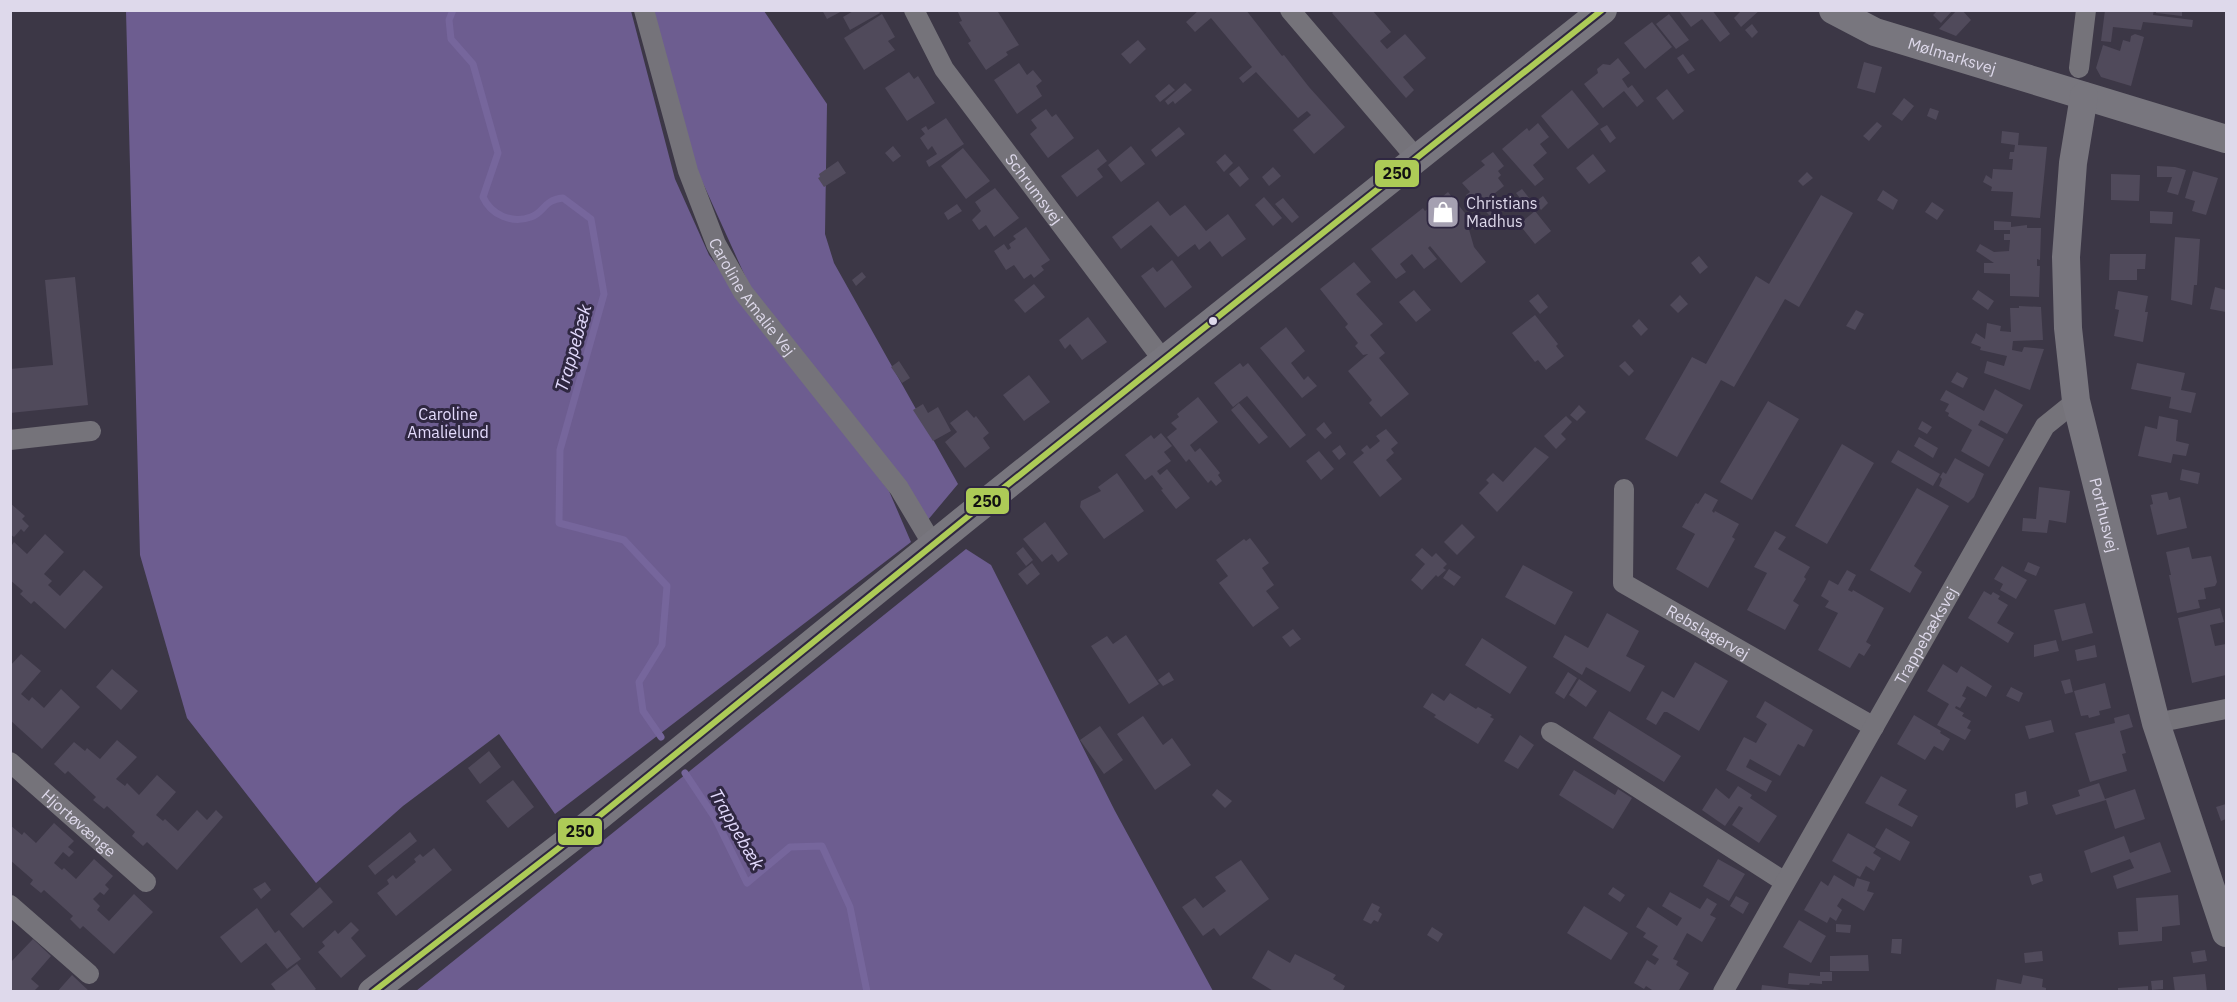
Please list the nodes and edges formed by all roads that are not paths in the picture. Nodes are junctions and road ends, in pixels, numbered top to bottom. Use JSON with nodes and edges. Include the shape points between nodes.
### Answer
{"nodes":[{"id":1,"x":644,"y":10,"type":"edge"},
{"id":2,"x":914,"y":10,"type":"edge"},
{"id":3,"x":1290,"y":10,"type":"edge"},
{"id":4,"x":1603,"y":10,"type":"edge"},
{"id":5,"x":1833,"y":10,"type":"edge"},
{"id":6,"x":2086,"y":10,"type":"edge"},
{"id":7,"x":2079,"y":86,"type":"junction"},
{"id":8,"x":2226,"y":139,"type":"edge"},
{"id":9,"x":1418,"y":159,"type":"junction"},
{"id":10,"x":1163,"y":360,"type":"junction"},
{"id":11,"x":2076,"y":401,"type":"junction"},
{"id":12,"x":91,"y":431,"type":"dead end"},
{"id":13,"x":10,"y":440,"type":"edge"},
{"id":14,"x":1624,"y":489,"type":"dead end"},
{"id":15,"x":933,"y":545,"type":"junction"},
{"id":16,"x":2226,"y":709,"type":"edge"},
{"id":17,"x":2156,"y":723,"type":"junction"},
{"id":18,"x":1874,"y":727,"type":"junction"},
{"id":19,"x":1551,"y":732,"type":"dead end"},
{"id":20,"x":10,"y":762,"type":"edge"},
{"id":21,"x":146,"y":882,"type":"dead end"},
{"id":22,"x":1785,"y":882,"type":"junction"},
{"id":23,"x":10,"y":905,"type":"edge"},
{"id":24,"x":2226,"y":933,"type":"edge"},
{"id":25,"x":89,"y":974,"type":"dead end"},
{"id":26,"x":372,"y":992,"type":"edge"},
{"id":27,"x":1724,"y":992,"type":"edge"}],
"edges":[{"from":1,"to":15,"type":"street","name":"Caroline Amalie Vej","via":[[688,171],[716,244],[743,291],[899,488]]},
{"from":2,"to":10,"type":"street","name":"Schrumsvej","via":[[944,69]]},
{"from":3,"to":9,"type":"street"},
{"from":4,"to":9,"type":"street"},
{"from":5,"to":7,"type":"street","name":"Mølmarksvej","via":[[1875,32]]},
{"from":6,"to":7,"type":"street"},
{"from":7,"to":8,"type":"street","name":"Mølmarksvej"},
{"from":7,"to":11,"type":"street","name":"Porthusvej","via":[[2066,257]]},
{"from":9,"to":10,"type":"street"},
{"from":10,"to":15,"type":"street"},
{"from":11,"to":17,"type":"street","name":"Porthusvej"},
{"from":11,"to":18,"type":"street","name":"Trappebæksvej","via":[[2045,426]]},
{"from":12,"to":13,"type":"street"},
{"from":14,"to":18,"type":"street","name":"Rebslagervej","via":[[1623,583]]},
{"from":15,"to":26,"type":"street","via":[[582,830]]},
{"from":16,"to":17,"type":"street"},
{"from":17,"to":24,"type":"street","name":"Porthusvej"},
{"from":18,"to":22,"type":"street","name":"Trappebæksvej"},
{"from":19,"to":22,"type":"street"},
{"from":20,"to":21,"type":"street","name":"Hjortøvænge"},
{"from":22,"to":27,"type":"street","name":"Trappebæksvej"},
{"from":23,"to":25,"type":"street"}]}
